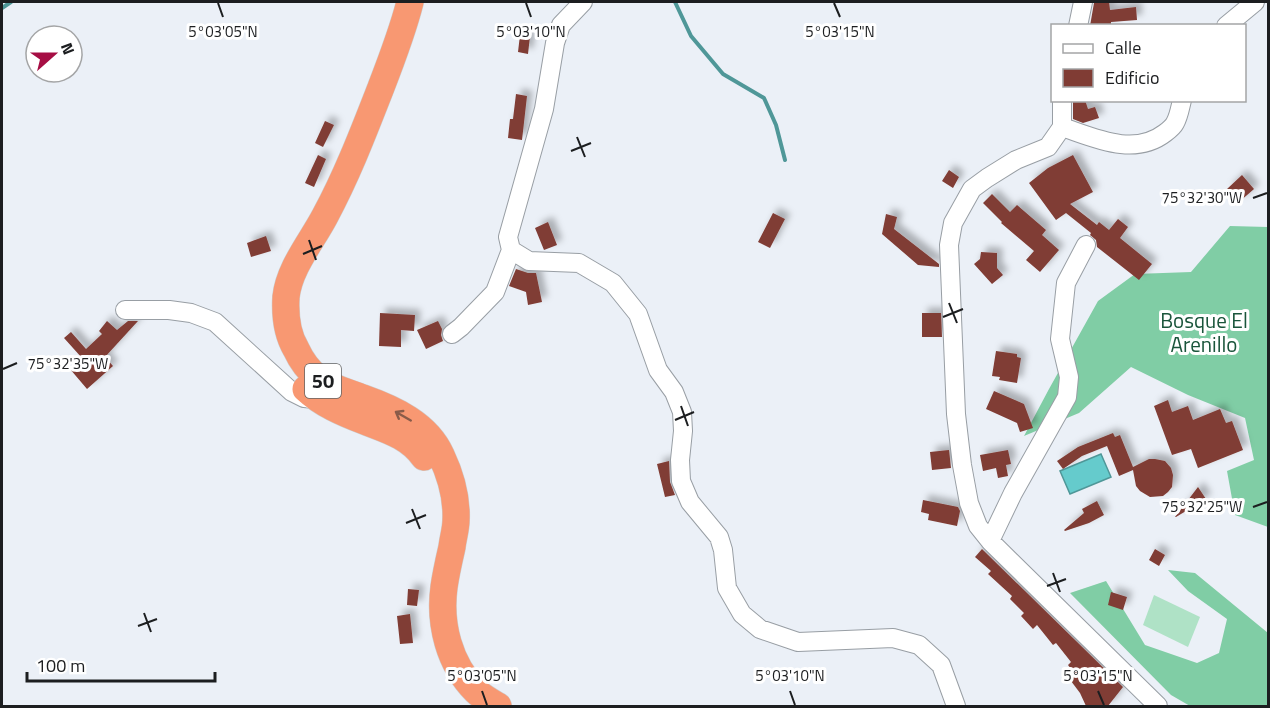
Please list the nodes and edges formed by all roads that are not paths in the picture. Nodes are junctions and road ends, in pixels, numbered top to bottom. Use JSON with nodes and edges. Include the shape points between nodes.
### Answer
{"nodes":[{"id":1,"x":396,"y":2,"type":"edge"},
{"id":2,"x":410,"y":2,"type":"edge"},
{"id":3,"x":583,"y":2,"type":"edge"},
{"id":4,"x":1083,"y":2,"type":"edge"},
{"id":5,"x":1255,"y":2,"type":"edge"},
{"id":6,"x":1078,"y":24,"type":"edge"},
{"id":7,"x":1228,"y":24,"type":"edge"},
{"id":8,"x":1062,"y":102,"type":"edge"},
{"id":9,"x":1182,"y":102,"type":"edge"},
{"id":10,"x":1062,"y":127,"type":"junction"},
{"id":11,"x":1086,"y":245,"type":"dead end"},
{"id":12,"x":511,"y":250,"type":"junction"},
{"id":13,"x":125,"y":310,"type":"dead end"},
{"id":14,"x":452,"y":334,"type":"dead end"},
{"id":15,"x":317,"y":399,"type":"junction"},
{"id":16,"x":990,"y":541,"type":"junction"},
{"id":17,"x":468,"y":706,"type":"edge"},
{"id":18,"x":498,"y":706,"type":"edge"},
{"id":19,"x":956,"y":706,"type":"edge"},
{"id":20,"x":1158,"y":706,"type":"edge"}],
"edges":[{"from":1,"to":15,"type":"highway","number":"50","via":[[338,158],[279,269],[268,309],[278,347],[300,383]]},
{"from":18,"to":2,"type":"highway","number":"50","one_way":true,"via":[[477,693],[463,677],[446,637],[442,618],[444,588],[456,523],[456,500],[440,451],[412,421],[318,379],[291,341],[286,318],[286,295],[292,274],[326,216],[357,149],[397,48]]},
{"from":3,"to":12,"type":"street","via":[[561,25],[555,44],[544,109],[508,237]]},
{"from":4,"to":6,"type":"street"},
{"from":5,"to":7,"type":"street"},
{"from":8,"to":10,"type":"street"},
{"from":9,"to":10,"type":"street","via":[[1173,127],[1149,142],[1123,145]]},
{"from":10,"to":16,"type":"street","via":[[1048,147],[1016,160],[972,189],[953,222],[949,245],[956,414],[969,503],[978,526]]},
{"from":11,"to":16,"type":"street","via":[[1066,283],[1060,339],[1069,377],[1067,397]]},
{"from":12,"to":14,"type":"street","via":[[495,292]]},
{"from":12,"to":19,"type":"street","via":[[529,261],[579,263],[613,283],[638,314],[658,370],[682,412],[681,481],[690,502],[719,537],[727,588],[742,614],[760,629],[798,642],[893,638],[919,645],[941,665]]},
{"from":13,"to":15,"type":"street","via":[[169,310],[215,322],[292,392]]},
{"from":15,"to":17,"type":"highway","number":"50","via":[[405,438],[436,476],[443,517],[431,585],[436,650],[446,674]]},
{"from":16,"to":20,"type":"street"}]}
